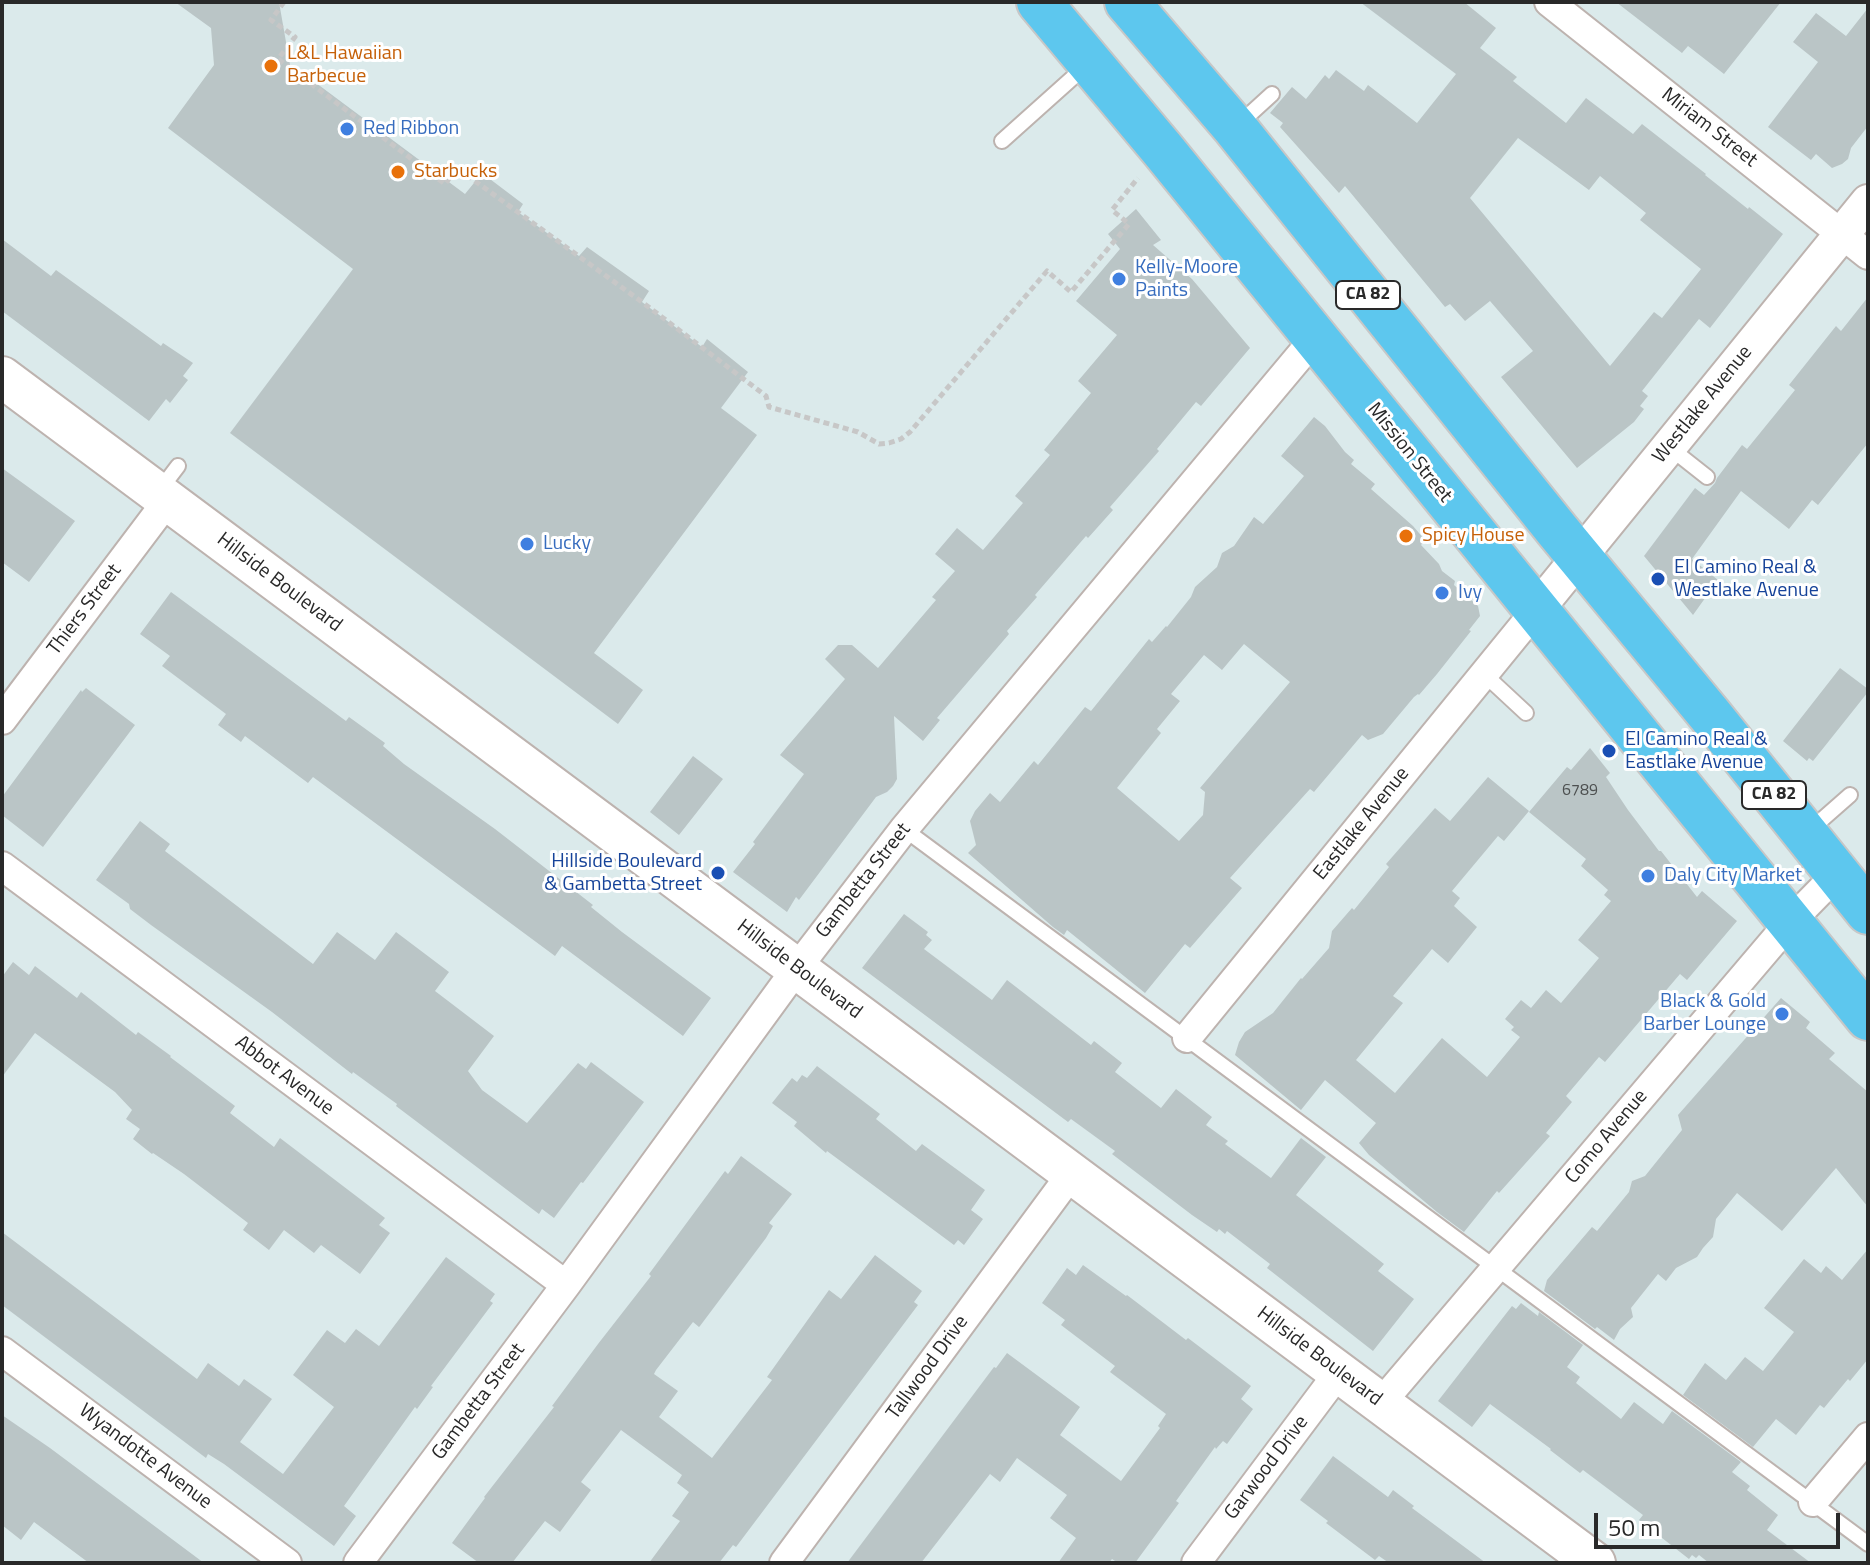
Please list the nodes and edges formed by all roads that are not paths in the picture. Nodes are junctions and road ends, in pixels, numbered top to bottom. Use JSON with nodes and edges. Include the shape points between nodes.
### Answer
{"nodes":[{"id":1,"x":1039,"y":2,"type":"edge"},
{"id":2,"x":1127,"y":2,"type":"edge"},
{"id":3,"x":1549,"y":2,"type":"edge"},
{"id":4,"x":1090,"y":62,"type":"junction"},
{"id":5,"x":1272,"y":94,"type":"dead end"},
{"id":6,"x":1235,"y":128,"type":"junction"},
{"id":7,"x":1002,"y":141,"type":"dead end"},
{"id":8,"x":1868,"y":202,"type":"edge"},
{"id":9,"x":1855,"y":244,"type":"edge"},
{"id":10,"x":1315,"y":338,"type":"junction"},
{"id":11,"x":2,"y":377,"type":"edge"},
{"id":12,"x":1669,"y":447,"type":"junction"},
{"id":13,"x":1707,"y":477,"type":"dead end"},
{"id":14,"x":168,"y":486,"type":"junction"},
{"id":15,"x":1580,"y":557,"type":"junction"},
{"id":16,"x":1537,"y":609,"type":"junction"},
{"id":17,"x":1484,"y":674,"type":"junction"},
{"id":18,"x":1526,"y":713,"type":"dead end"},
{"id":19,"x":2,"y":720,"type":"edge"},
{"id":20,"x":1850,"y":795,"type":"dead end"},
{"id":21,"x":904,"y":829,"type":"junction"},
{"id":22,"x":1805,"y":834,"type":"junction"},
{"id":23,"x":2,"y":866,"type":"edge"},
{"id":24,"x":1837,"y":874,"type":"junction"},
{"id":25,"x":1868,"y":912,"type":"edge"},
{"id":26,"x":1790,"y":922,"type":"junction"},
{"id":27,"x":797,"y":968,"type":"junction"},
{"id":28,"x":1868,"y":1018,"type":"edge"},
{"id":29,"x":1187,"y":1038,"type":"junction"},
{"id":30,"x":1072,"y":1173,"type":"junction"},
{"id":31,"x":1496,"y":1268,"type":"junction"},
{"id":32,"x":566,"y":1285,"type":"junction"},
{"id":33,"x":2,"y":1351,"type":"edge"},
{"id":34,"x":1339,"y":1372,"type":"junction"},
{"id":35,"x":1381,"y":1403,"type":"junction"},
{"id":36,"x":1868,"y":1437,"type":"edge"},
{"id":37,"x":1813,"y":1502,"type":"junction"},
{"id":38,"x":1868,"y":1544,"type":"edge"},
{"id":39,"x":287,"y":1563,"type":"edge"},
{"id":40,"x":358,"y":1563,"type":"edge"},
{"id":41,"x":784,"y":1563,"type":"edge"},
{"id":42,"x":1196,"y":1563,"type":"edge"},
{"id":43,"x":1595,"y":1563,"type":"edge"}],
"edges":[{"from":1,"to":4,"type":"main road","name":"Mission Street"},
{"from":2,"to":6,"type":"main road","number":"CA 82"},
{"from":3,"to":9,"type":"street","name":"Miriam Street"},
{"from":4,"to":7,"type":"lane"},
{"from":4,"to":10,"type":"main road","name":"Mission Street"},
{"from":5,"to":6,"type":"lane"},
{"from":6,"to":15,"type":"main road","number":"CA 82"},
{"from":8,"to":9,"type":"street","name":"Westlake Avenue"},
{"from":9,"to":12,"type":"street","name":"Westlake Avenue"},
{"from":10,"to":16,"type":"main road","name":"Mission Street"},
{"from":10,"to":21,"type":"street","name":"Gambetta Street"},
{"from":11,"to":14,"type":"main road","name":"Hillside Boulevard"},
{"from":12,"to":13,"type":"lane"},
{"from":12,"to":15,"type":"street","name":"Westlake Avenue"},
{"from":14,"to":19,"type":"street","name":"Thiers Street"},
{"from":14,"to":27,"type":"main road","name":"Hillside Boulevard"},
{"from":15,"to":16,"type":"street","name":"Westlake Avenue"},
{"from":15,"to":22,"type":"main road","number":"CA 82"},
{"from":16,"to":17,"type":"street","name":"Eastlake Avenue"},
{"from":16,"to":26,"type":"main road","name":"Mission Street"},
{"from":17,"to":18,"type":"lane"},
{"from":17,"to":29,"type":"street","name":"Eastlake Avenue"},
{"from":20,"to":22,"type":"lane"},
{"from":21,"to":27,"type":"street","name":"Gambetta Street"},
{"from":21,"to":29,"type":"lane"},
{"from":22,"to":24,"type":"main road","number":"CA 82"},
{"from":23,"to":32,"type":"street","name":"Abbot Avenue"},
{"from":24,"to":25,"type":"main road","number":"CA 82"},
{"from":24,"to":26,"type":"street","name":"Como Avenue"},
{"from":26,"to":28,"type":"main road","name":"Mission Street"},
{"from":26,"to":31,"type":"street","name":"Como Avenue"},
{"from":27,"to":30,"type":"main road","name":"Hillside Boulevard"},
{"from":27,"to":32,"type":"street","name":"Gambetta Street"},
{"from":29,"to":31,"type":"lane"},
{"from":30,"to":34,"type":"main road","name":"Hillside Boulevard"},
{"from":30,"to":41,"type":"street","name":"Tallwood Drive"},
{"from":31,"to":35,"type":"street","name":"Como Avenue"},
{"from":31,"to":37,"type":"lane"},
{"from":32,"to":40,"type":"street","name":"Gambetta Street"},
{"from":33,"to":39,"type":"street","name":"Wyandotte Avenue"},
{"from":34,"to":35,"type":"main road","name":"Hillside Boulevard"},
{"from":34,"to":42,"type":"street","name":"Garwood Drive"},
{"from":35,"to":43,"type":"main road","name":"Hillside Boulevard"},
{"from":36,"to":37,"type":"street"},
{"from":37,"to":38,"type":"lane"}]}
